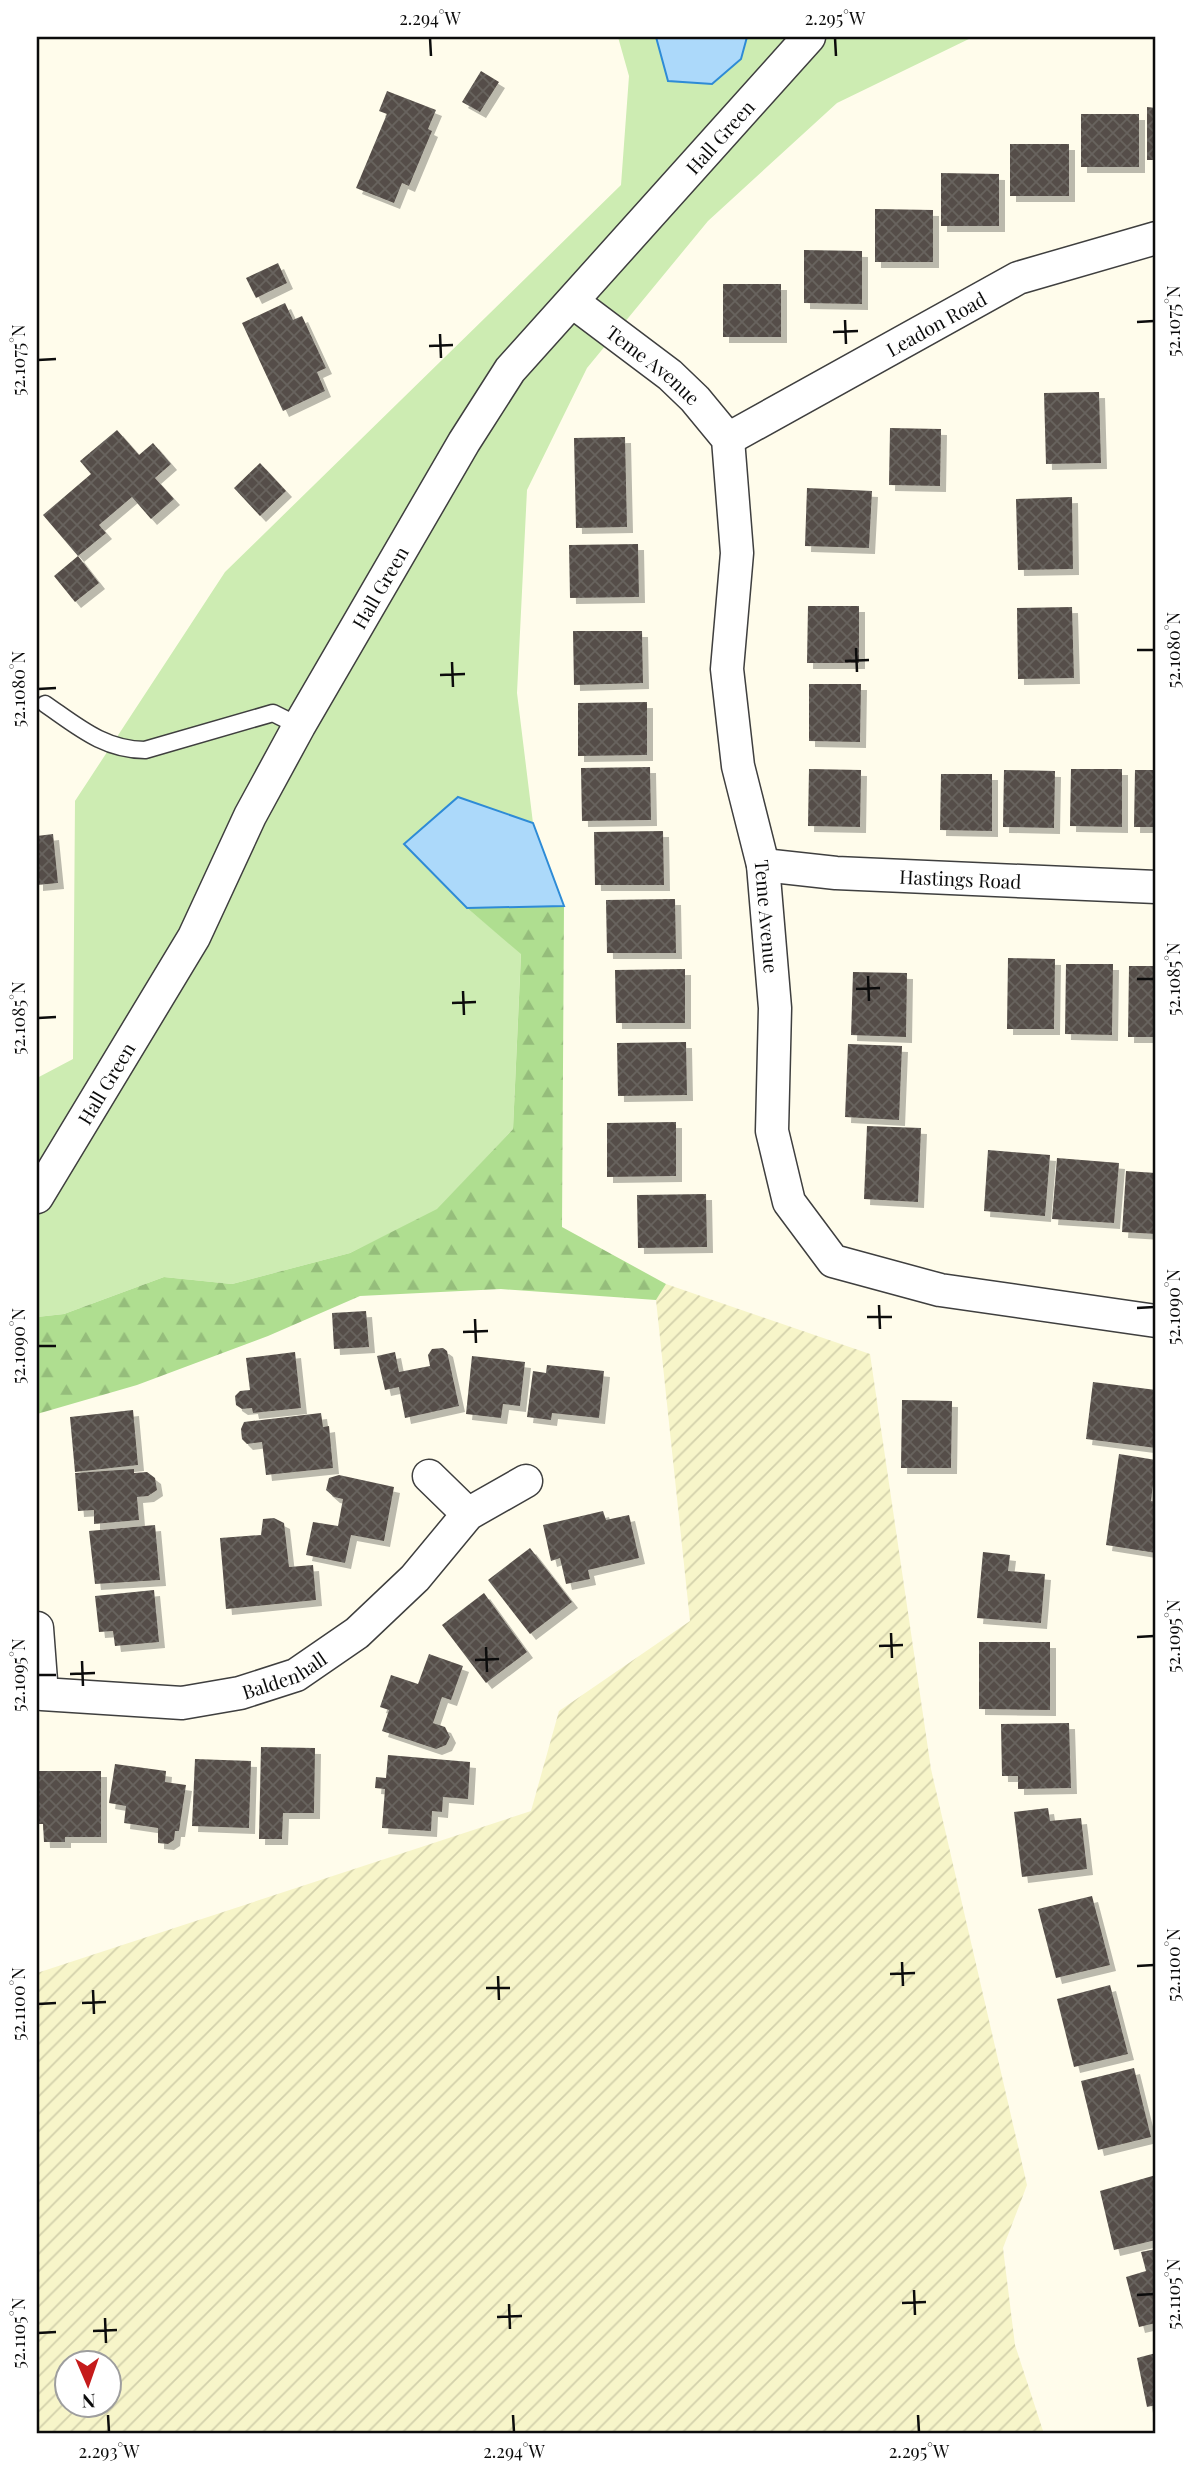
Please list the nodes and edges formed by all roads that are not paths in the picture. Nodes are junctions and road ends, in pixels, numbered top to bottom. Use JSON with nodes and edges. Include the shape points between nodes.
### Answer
{"nodes":[{"id":1,"x":809,"y":37,"type":"edge"},
{"id":2,"x":1156,"y":239,"type":"edge"},
{"id":3,"x":573,"y":302,"type":"junction"},
{"id":4,"x":728,"y":439,"type":"junction"},
{"id":5,"x":45,"y":704,"type":"dead end"},
{"id":6,"x":299,"y":726,"type":"junction"},
{"id":7,"x":763,"y":865,"type":"junction"},
{"id":8,"x":1156,"y":887,"type":"edge"},
{"id":9,"x":37,"y":1197,"type":"edge"},
{"id":10,"x":1156,"y":1321,"type":"edge"},
{"id":11,"x":429,"y":1476,"type":"dead end"},
{"id":12,"x":526,"y":1481,"type":"dead end"},
{"id":13,"x":468,"y":1514,"type":"junction"},
{"id":14,"x":37,"y":1628,"type":"edge"},
{"id":15,"x":40,"y":1695,"type":"edge"}],
"edges":[{"from":1,"to":3,"type":"street","name":"Hall Green"},
{"from":2,"to":4,"type":"street","name":"Leadon Road","via":[[1018,278]]},
{"from":3,"to":4,"type":"street","name":"Teme Avenue","via":[[670,375]]},
{"from":3,"to":6,"type":"street","name":"Hall Green","via":[[510,370]]},
{"from":4,"to":7,"type":"street","name":"Teme Avenue","via":[[737,553],[727,669],[738,766]]},
{"from":5,"to":6,"type":"lane","via":[[97,741],[129,750],[145,750],[273,713]]},
{"from":6,"to":9,"type":"street","name":"Hall Green","via":[[250,816],[194,937]]},
{"from":7,"to":8,"type":"street","name":"Hastings Road","via":[[836,873]]},
{"from":7,"to":10,"type":"street","name":"Teme Avenue","via":[[775,1008],[772,1131],[789,1202],[833,1261],[940,1290]]},
{"from":11,"to":13,"type":"street"},
{"from":12,"to":13,"type":"street","name":"Baldenhall"},
{"from":13,"to":15,"type":"street","name":"Baldenhall","via":[[415,1578],[357,1633],[296,1675],[240,1693],[182,1703]]},
{"from":14,"to":15,"type":"street","name":"Baldenhall"}]}
